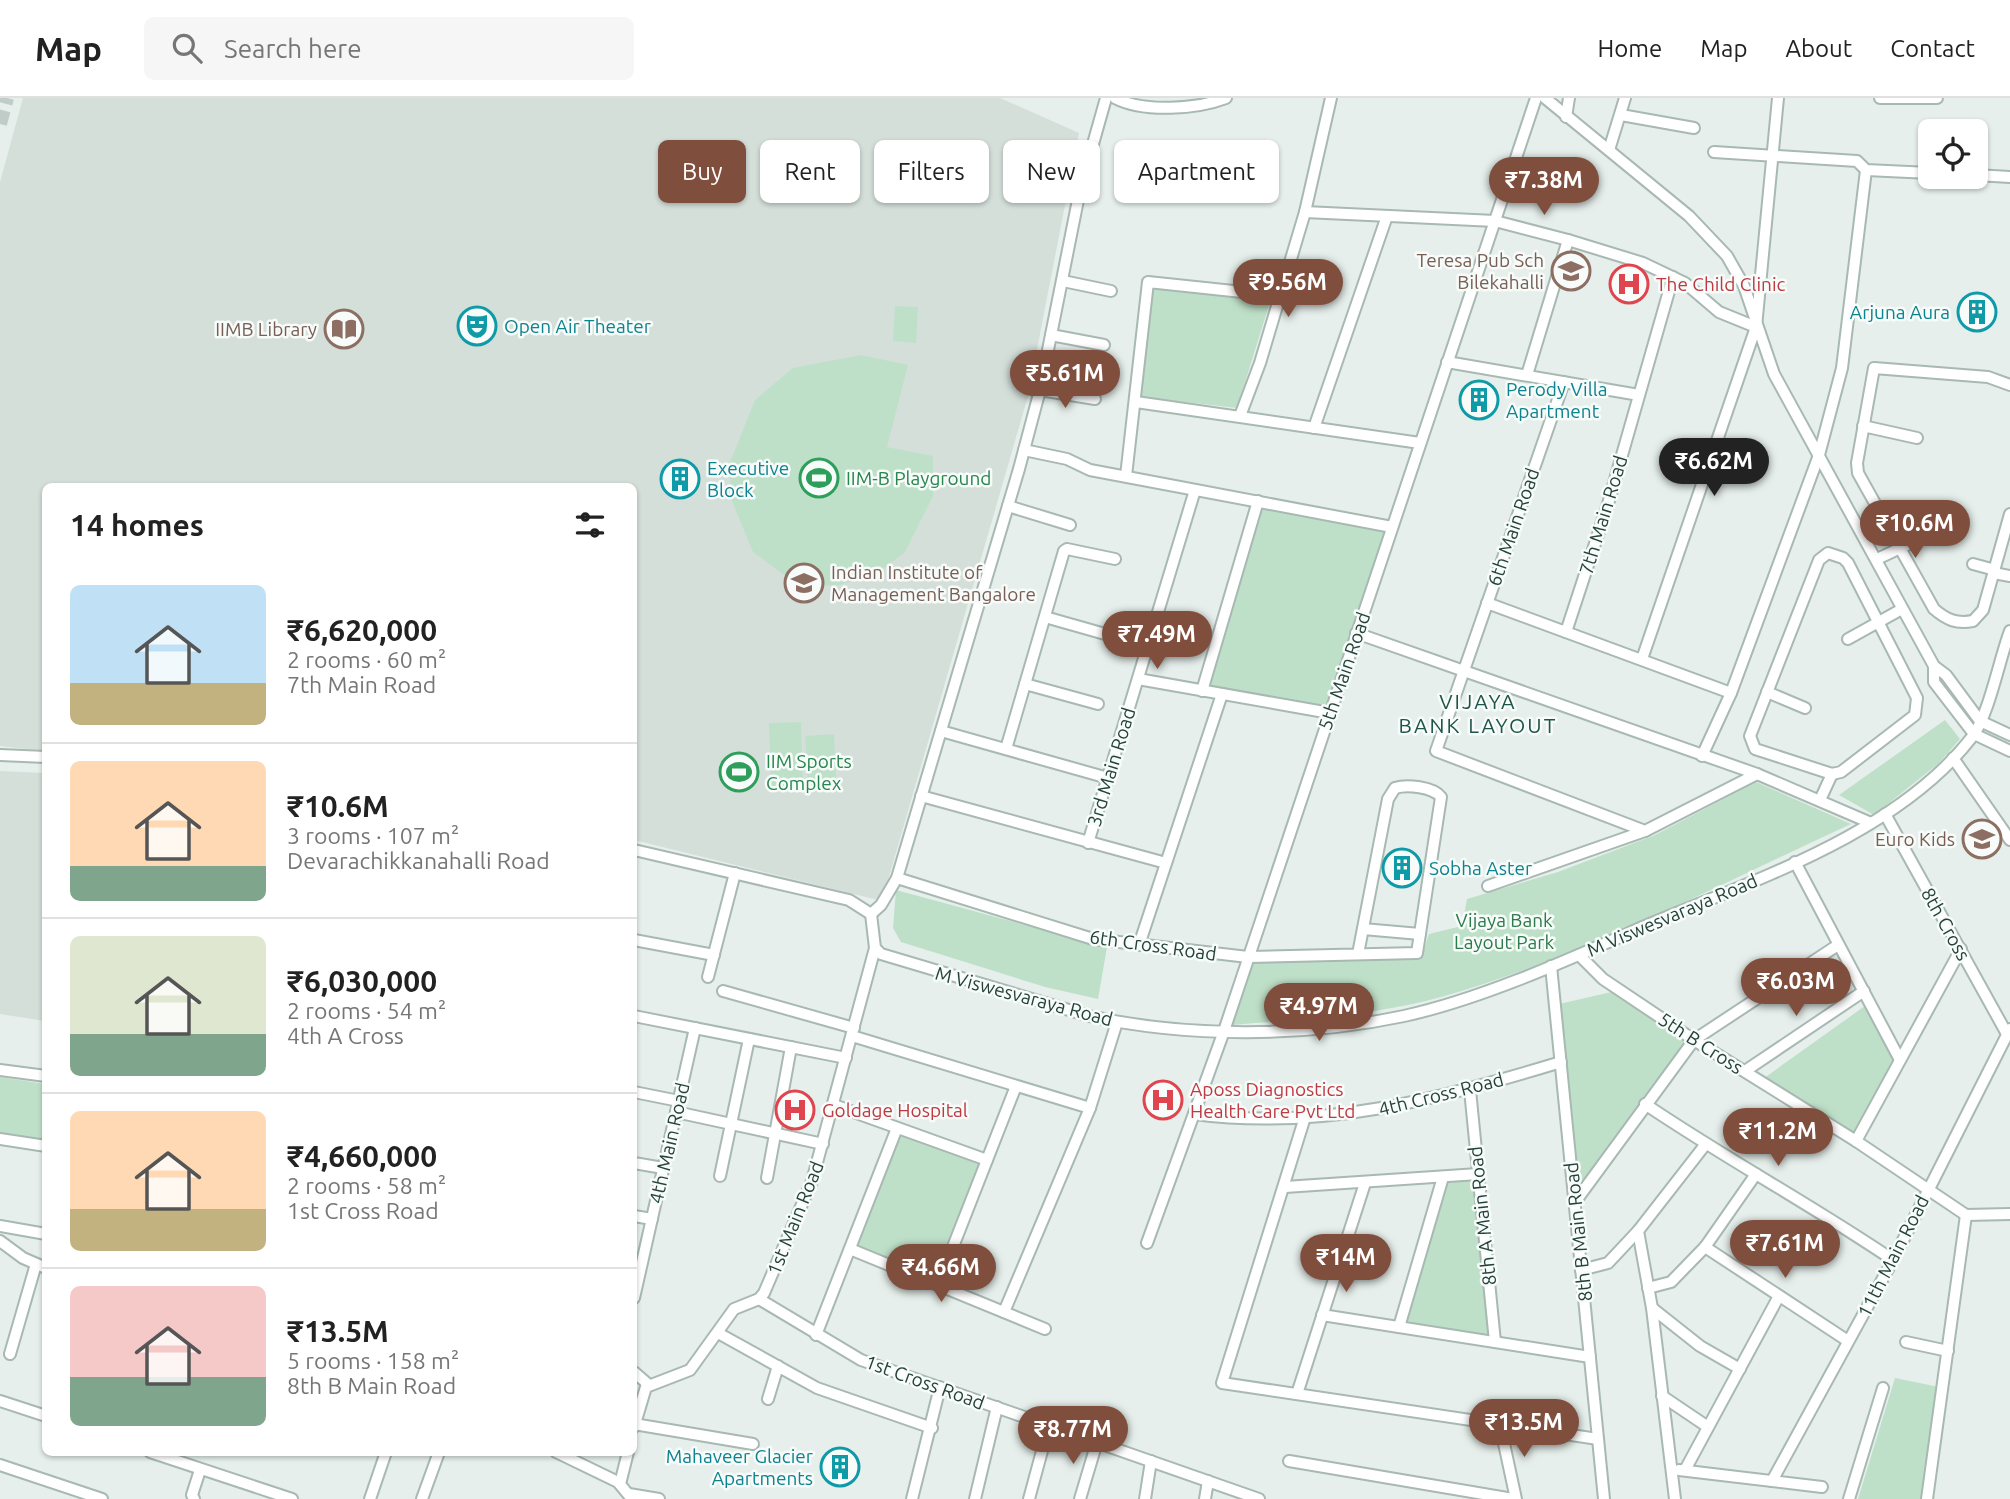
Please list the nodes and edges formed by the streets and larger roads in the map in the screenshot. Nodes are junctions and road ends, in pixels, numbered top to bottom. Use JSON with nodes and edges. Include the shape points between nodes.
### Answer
{"nodes":[{"id":1,"x":1106,"y":98,"type":"edge"},
{"id":2,"x":1115,"y":98,"type":"edge"},
{"id":3,"x":1226,"y":98,"type":"edge"},
{"id":4,"x":1331,"y":98,"type":"edge"},
{"id":5,"x":1536,"y":98,"type":"edge"},
{"id":6,"x":1545,"y":98,"type":"edge"},
{"id":7,"x":1569,"y":98,"type":"edge"},
{"id":8,"x":1625,"y":98,"type":"edge"},
{"id":9,"x":1778,"y":98,"type":"edge"},
{"id":10,"x":1880,"y":98,"type":"edge"},
{"id":11,"x":1937,"y":98,"type":"edge"},
{"id":12,"x":1621,"y":115,"type":"junction"},
{"id":13,"x":1566,"y":117,"type":"junction"},
{"id":14,"x":1694,"y":128,"type":"dead end"},
{"id":15,"x":1609,"y":150,"type":"junction"},
{"id":16,"x":1714,"y":152,"type":"dead end"},
{"id":17,"x":1772,"y":155,"type":"junction"},
{"id":18,"x":1866,"y":170,"type":"junction"},
{"id":19,"x":1918,"y":172,"type":"edge"},
{"id":20,"x":1988,"y":176,"type":"edge"},
{"id":21,"x":2010,"y":177,"type":"edge"},
{"id":22,"x":1305,"y":212,"type":"junction"},
{"id":23,"x":1387,"y":216,"type":"junction"},
{"id":24,"x":1494,"y":221,"type":"junction"},
{"id":25,"x":1568,"y":240,"type":"junction"},
{"id":26,"x":1673,"y":277,"type":"junction"},
{"id":27,"x":1063,"y":281,"type":"junction"},
{"id":28,"x":1111,"y":291,"type":"dead end"},
{"id":29,"x":1280,"y":296,"type":"junction"},
{"id":30,"x":1756,"y":327,"type":"junction"},
{"id":31,"x":1051,"y":335,"type":"junction"},
{"id":32,"x":1104,"y":345,"type":"dead end"},
{"id":33,"x":1447,"y":362,"type":"junction"},
{"id":34,"x":1527,"y":375,"type":"junction"},
{"id":35,"x":1564,"y":382,"type":"junction"},
{"id":36,"x":2010,"y":385,"type":"edge"},
{"id":37,"x":1040,"y":390,"type":"junction"},
{"id":38,"x":1639,"y":395,"type":"junction"},
{"id":39,"x":1095,"y":399,"type":"dead end"},
{"id":40,"x":1136,"y":402,"type":"junction"},
{"id":41,"x":1240,"y":416,"type":"junction"},
{"id":42,"x":1863,"y":426,"type":"junction"},
{"id":43,"x":1314,"y":428,"type":"junction"},
{"id":44,"x":1917,"y":438,"type":"dead end"},
{"id":45,"x":1420,"y":443,"type":"junction"},
{"id":46,"x":1024,"y":450,"type":"junction"},
{"id":47,"x":1819,"y":455,"type":"junction"},
{"id":48,"x":1126,"y":476,"type":"junction"},
{"id":49,"x":1195,"y":490,"type":"junction"},
{"id":50,"x":1258,"y":501,"type":"junction"},
{"id":51,"x":1008,"y":506,"type":"junction"},
{"id":52,"x":2010,"y":514,"type":"edge"},
{"id":53,"x":1070,"y":525,"type":"dead end"},
{"id":54,"x":1392,"y":527,"type":"junction"},
{"id":55,"x":1939,"y":530,"type":"dead end"},
{"id":56,"x":1901,"y":549,"type":"junction"},
{"id":57,"x":1115,"y":559,"type":"dead end"},
{"id":58,"x":1877,"y":559,"type":"junction"},
{"id":59,"x":1973,"y":564,"type":"dead end"},
{"id":60,"x":1995,"y":571,"type":"junction"},
{"id":61,"x":2010,"y":576,"type":"edge"},
{"id":62,"x":1487,"y":603,"type":"junction"},
{"id":63,"x":1902,"y":609,"type":"junction"},
{"id":64,"x":1045,"y":617,"type":"junction"},
{"id":65,"x":1878,"y":623,"type":"junction"},
{"id":66,"x":1566,"y":632,"type":"junction"},
{"id":67,"x":2010,"y":632,"type":"edge"},
{"id":68,"x":1356,"y":633,"type":"junction"},
{"id":69,"x":1105,"y":634,"type":"dead end"},
{"id":70,"x":1848,"y":639,"type":"dead end"},
{"id":71,"x":2008,"y":645,"type":"edge"},
{"id":72,"x":1642,"y":659,"type":"junction"},
{"id":73,"x":1934,"y":666,"type":"junction"},
{"id":74,"x":1463,"y":673,"type":"junction"},
{"id":75,"x":1138,"y":680,"type":"junction"},
{"id":76,"x":1025,"y":684,"type":"junction"},
{"id":77,"x":1202,"y":691,"type":"junction"},
{"id":78,"x":1767,"y":692,"type":"junction"},
{"id":79,"x":1731,"y":693,"type":"junction"},
{"id":80,"x":1222,"y":694,"type":"junction"},
{"id":81,"x":1098,"y":704,"type":"dead end"},
{"id":82,"x":1805,"y":708,"type":"dead end"},
{"id":83,"x":1330,"y":713,"type":"junction"},
{"id":84,"x":1980,"y":720,"type":"junction"},
{"id":85,"x":941,"y":731,"type":"junction"},
{"id":86,"x":1974,"y":734,"type":"junction"},
{"id":87,"x":2010,"y":735,"type":"edge"},
{"id":88,"x":1006,"y":749,"type":"junction"},
{"id":89,"x":2010,"y":751,"type":"edge"},
{"id":90,"x":0,"y":755,"type":"edge"},
{"id":91,"x":1702,"y":756,"type":"junction"},
{"id":92,"x":42,"y":757,"type":"edge"},
{"id":93,"x":1953,"y":758,"type":"junction"},
{"id":94,"x":1757,"y":774,"type":"junction"},
{"id":95,"x":1832,"y":774,"type":"junction"},
{"id":96,"x":1108,"y":778,"type":"junction"},
{"id":97,"x":921,"y":796,"type":"junction"},
{"id":98,"x":1820,"y":800,"type":"junction"},
{"id":99,"x":1885,"y":814,"type":"junction"},
{"id":100,"x":1871,"y":822,"type":"junction"},
{"id":101,"x":1644,"y":831,"type":"junction"},
{"id":102,"x":2010,"y":840,"type":"edge"},
{"id":103,"x":1088,"y":843,"type":"junction"},
{"id":104,"x":637,"y":851,"type":"edge"},
{"id":105,"x":1795,"y":862,"type":"junction"},
{"id":106,"x":1166,"y":863,"type":"junction"},
{"id":107,"x":735,"y":873,"type":"junction"},
{"id":108,"x":897,"y":878,"type":"junction"},
{"id":109,"x":1488,"y":886,"type":"dead end"},
{"id":110,"x":871,"y":914,"type":"junction"},
{"id":111,"x":1363,"y":929,"type":"junction"},
{"id":112,"x":1420,"y":934,"type":"junction"},
{"id":113,"x":637,"y":941,"type":"edge"},
{"id":114,"x":1139,"y":945,"type":"junction"},
{"id":115,"x":1838,"y":945,"type":"junction"},
{"id":116,"x":875,"y":948,"type":"junction"},
{"id":117,"x":1961,"y":949,"type":"junction"},
{"id":118,"x":1358,"y":954,"type":"junction"},
{"id":119,"x":1579,"y":955,"type":"junction"},
{"id":120,"x":714,"y":956,"type":"junction"},
{"id":121,"x":1248,"y":957,"type":"junction"},
{"id":122,"x":1551,"y":966,"type":"junction"},
{"id":123,"x":708,"y":978,"type":"dead end"},
{"id":124,"x":723,"y":991,"type":"dead end"},
{"id":125,"x":1864,"y":991,"type":"junction"},
{"id":126,"x":637,"y":1017,"type":"edge"},
{"id":127,"x":1116,"y":1022,"type":"junction"},
{"id":128,"x":695,"y":1028,"type":"junction"},
{"id":129,"x":1224,"y":1031,"type":"junction"},
{"id":130,"x":2009,"y":1031,"type":"edge"},
{"id":131,"x":853,"y":1032,"type":"junction"},
{"id":132,"x":749,"y":1039,"type":"junction"},
{"id":133,"x":1695,"y":1040,"type":"junction"},
{"id":134,"x":791,"y":1047,"type":"junction"},
{"id":135,"x":846,"y":1058,"type":"junction"},
{"id":136,"x":1900,"y":1060,"type":"junction"},
{"id":137,"x":1561,"y":1062,"type":"junction"},
{"id":138,"x":0,"y":1070,"type":"edge"},
{"id":139,"x":1745,"y":1071,"type":"junction"},
{"id":140,"x":42,"y":1075,"type":"edge"},
{"id":141,"x":1016,"y":1086,"type":"junction"},
{"id":142,"x":1470,"y":1090,"type":"junction"},
{"id":143,"x":637,"y":1093,"type":"edge"},
{"id":144,"x":1645,"y":1104,"type":"junction"},
{"id":145,"x":834,"y":1105,"type":"junction"},
{"id":146,"x":678,"y":1106,"type":"junction"},
{"id":147,"x":1090,"y":1108,"type":"junction"},
{"id":148,"x":1194,"y":1114,"type":"junction"},
{"id":149,"x":1305,"y":1117,"type":"junction"},
{"id":150,"x":731,"y":1123,"type":"junction"},
{"id":151,"x":897,"y":1128,"type":"junction"},
{"id":152,"x":776,"y":1133,"type":"junction"},
{"id":153,"x":0,"y":1139,"type":"edge"},
{"id":154,"x":1856,"y":1141,"type":"junction"},
{"id":155,"x":823,"y":1144,"type":"junction"},
{"id":156,"x":42,"y":1145,"type":"edge"},
{"id":157,"x":1705,"y":1145,"type":"junction"},
{"id":158,"x":987,"y":1160,"type":"junction"},
{"id":159,"x":637,"y":1164,"type":"edge"},
{"id":160,"x":663,"y":1168,"type":"junction"},
{"id":161,"x":1478,"y":1174,"type":"junction"},
{"id":162,"x":1756,"y":1174,"type":"junction"},
{"id":163,"x":720,"y":1176,"type":"dead end"},
{"id":164,"x":1443,"y":1177,"type":"junction"},
{"id":165,"x":767,"y":1178,"type":"dead end"},
{"id":166,"x":1365,"y":1183,"type":"junction"},
{"id":167,"x":1285,"y":1187,"type":"junction"},
{"id":168,"x":1927,"y":1189,"type":"junction"},
{"id":169,"x":1575,"y":1202,"type":"junction"},
{"id":170,"x":2010,"y":1214,"type":"edge"},
{"id":171,"x":1966,"y":1215,"type":"junction"},
{"id":172,"x":637,"y":1216,"type":"edge"},
{"id":173,"x":652,"y":1219,"type":"junction"},
{"id":174,"x":0,"y":1226,"type":"edge"},
{"id":175,"x":1638,"y":1231,"type":"junction"},
{"id":176,"x":42,"y":1233,"type":"edge"},
{"id":177,"x":0,"y":1241,"type":"edge"},
{"id":178,"x":1147,"y":1243,"type":"dead end"},
{"id":179,"x":1705,"y":1247,"type":"junction"},
{"id":180,"x":850,"y":1249,"type":"junction"},
{"id":181,"x":1893,"y":1260,"type":"junction"},
{"id":182,"x":41,"y":1266,"type":"edge"},
{"id":183,"x":1581,"y":1270,"type":"junction"},
{"id":184,"x":637,"y":1285,"type":"edge"},
{"id":185,"x":939,"y":1285,"type":"junction"},
{"id":186,"x":1648,"y":1288,"type":"junction"},
{"id":187,"x":1779,"y":1296,"type":"junction"},
{"id":188,"x":759,"y":1299,"type":"junction"},
{"id":189,"x":1652,"y":1308,"type":"junction"},
{"id":190,"x":1004,"y":1312,"type":"junction"},
{"id":191,"x":1322,"y":1315,"type":"junction"},
{"id":192,"x":1399,"y":1327,"type":"junction"},
{"id":193,"x":1045,"y":1329,"type":"dead end"},
{"id":194,"x":718,"y":1333,"type":"junction"},
{"id":195,"x":816,"y":1335,"type":"junction"},
{"id":196,"x":1848,"y":1341,"type":"junction"},
{"id":197,"x":1494,"y":1342,"type":"junction"},
{"id":198,"x":1906,"y":1342,"type":"dead end"},
{"id":199,"x":1948,"y":1352,"type":"junction"},
{"id":200,"x":10,"y":1354,"type":"dead end"},
{"id":201,"x":1590,"y":1357,"type":"junction"},
{"id":202,"x":778,"y":1366,"type":"junction"},
{"id":203,"x":1740,"y":1369,"type":"junction"},
{"id":204,"x":637,"y":1375,"type":"edge"},
{"id":205,"x":649,"y":1385,"type":"junction"},
{"id":206,"x":940,"y":1387,"type":"junction"},
{"id":207,"x":1883,"y":1388,"type":"dead end"},
{"id":208,"x":1297,"y":1394,"type":"junction"},
{"id":209,"x":1662,"y":1396,"type":"junction"},
{"id":210,"x":768,"y":1399,"type":"dead end"},
{"id":211,"x":0,"y":1401,"type":"edge"},
{"id":212,"x":998,"y":1408,"type":"junction"},
{"id":213,"x":637,"y":1411,"type":"edge"},
{"id":214,"x":42,"y":1415,"type":"edge"},
{"id":215,"x":1049,"y":1425,"type":"junction"},
{"id":216,"x":1500,"y":1425,"type":"junction"},
{"id":217,"x":637,"y":1426,"type":"edge"},
{"id":218,"x":1708,"y":1427,"type":"junction"},
{"id":219,"x":932,"y":1428,"type":"junction"},
{"id":220,"x":1598,"y":1439,"type":"junction"},
{"id":221,"x":1097,"y":1442,"type":"junction"},
{"id":222,"x":753,"y":1444,"type":"dead end"},
{"id":223,"x":161,"y":1456,"type":"edge"},
{"id":224,"x":385,"y":1456,"type":"edge"},
{"id":225,"x":438,"y":1456,"type":"edge"},
{"id":226,"x":564,"y":1456,"type":"edge"},
{"id":227,"x":627,"y":1456,"type":"edge"},
{"id":228,"x":1151,"y":1461,"type":"junction"},
{"id":229,"x":1289,"y":1461,"type":"dead end"},
{"id":230,"x":0,"y":1465,"type":"edge"},
{"id":231,"x":1671,"y":1469,"type":"junction"},
{"id":232,"x":200,"y":1470,"type":"junction"},
{"id":233,"x":1685,"y":1470,"type":"junction"},
{"id":234,"x":1209,"y":1481,"type":"junction"},
{"id":235,"x":1772,"y":1481,"type":"junction"},
{"id":236,"x":620,"y":1484,"type":"junction"},
{"id":237,"x":1822,"y":1487,"type":"dead end"},
{"id":238,"x":630,"y":1496,"type":"edge"},
{"id":239,"x":102,"y":1499,"type":"edge"},
{"id":240,"x":194,"y":1499,"type":"edge"},
{"id":241,"x":292,"y":1499,"type":"edge"},
{"id":242,"x":370,"y":1499,"type":"edge"},
{"id":243,"x":422,"y":1499,"type":"edge"},
{"id":244,"x":659,"y":1499,"type":"edge"},
{"id":245,"x":912,"y":1499,"type":"edge"},
{"id":246,"x":975,"y":1499,"type":"edge"},
{"id":247,"x":1029,"y":1499,"type":"edge"},
{"id":248,"x":1080,"y":1499,"type":"edge"},
{"id":249,"x":1145,"y":1499,"type":"edge"},
{"id":250,"x":1205,"y":1499,"type":"edge"},
{"id":251,"x":1259,"y":1499,"type":"edge"},
{"id":252,"x":1515,"y":1499,"type":"edge"},
{"id":253,"x":1604,"y":1499,"type":"edge"},
{"id":254,"x":1675,"y":1499,"type":"edge"},
{"id":255,"x":1849,"y":1499,"type":"edge"},
{"id":256,"x":1927,"y":1499,"type":"edge"}],
"edges":[{"from":1,"to":27,"type":"street","via":[[1080,190]]},
{"from":2,"to":3,"type":"street","via":[[1146,106],[1172,106],[1210,104]]},
{"from":4,"to":22,"type":"street"},
{"from":5,"to":24,"type":"street","name":"5th Main Road"},
{"from":6,"to":13,"type":"street"},
{"from":7,"to":13,"type":"street"},
{"from":8,"to":12,"type":"street"},
{"from":9,"to":17,"type":"street"},
{"from":10,"to":11,"type":"street"},
{"from":12,"to":14,"type":"street"},
{"from":12,"to":15,"type":"street"},
{"from":13,"to":15,"type":"street"},
{"from":15,"to":30,"type":"street","via":[[1689,216],[1727,256],[1744,286]]},
{"from":16,"to":17,"type":"street"},
{"from":17,"to":18,"type":"street","via":[[1857,161]]},
{"from":17,"to":30,"type":"street"},
{"from":18,"to":19,"type":"street"},
{"from":18,"to":47,"type":"street","via":[[1842,368]]},
{"from":20,"to":21,"type":"street"},
{"from":22,"to":23,"type":"street"},
{"from":22,"to":29,"type":"street"},
{"from":23,"to":24,"type":"street"},
{"from":23,"to":43,"type":"street"},
{"from":24,"to":25,"type":"street"},
{"from":24,"to":33,"type":"street","name":"5th Main Road"},
{"from":25,"to":26,"type":"street","via":[[1613,252]]},
{"from":25,"to":34,"type":"street"},
{"from":26,"to":30,"type":"street","via":[[1719,312]]},
{"from":26,"to":38,"type":"street","name":"7th Main Road"},
{"from":27,"to":28,"type":"street"},
{"from":27,"to":31,"type":"street"},
{"from":29,"to":40,"type":"street","via":[[1148,282]]},
{"from":29,"to":41,"type":"street"},
{"from":30,"to":47,"type":"street","via":[[1774,374]]},
{"from":30,"to":72,"type":"street"},
{"from":31,"to":32,"type":"street"},
{"from":31,"to":37,"type":"street"},
{"from":33,"to":34,"type":"street"},
{"from":33,"to":45,"type":"street","name":"5th Main Road"},
{"from":34,"to":35,"type":"street"},
{"from":35,"to":38,"type":"street"},
{"from":35,"to":62,"type":"street","name":"6th Main Road"},
{"from":36,"to":42,"type":"street","via":[[1989,377],[1874,368]]},
{"from":37,"to":39,"type":"street"},
{"from":37,"to":46,"type":"street"},
{"from":38,"to":66,"type":"street","name":"7th Main Road"},
{"from":40,"to":41,"type":"street"},
{"from":40,"to":48,"type":"street"},
{"from":41,"to":43,"type":"street"},
{"from":42,"to":44,"type":"street"},
{"from":42,"to":56,"type":"street","via":[[1858,473]]},
{"from":43,"to":45,"type":"street"},
{"from":45,"to":54,"type":"street","name":"5th Main Road"},
{"from":46,"to":48,"type":"street"},
{"from":46,"to":51,"type":"street"},
{"from":47,"to":58,"type":"street"},
{"from":47,"to":79,"type":"street"},
{"from":48,"to":49,"type":"street"},
{"from":49,"to":50,"type":"street"},
{"from":49,"to":75,"type":"street","name":"3rd Main Road"},
{"from":50,"to":54,"type":"street"},
{"from":50,"to":77,"type":"street"},
{"from":51,"to":53,"type":"street"},
{"from":51,"to":85,"type":"street"},
{"from":52,"to":60,"type":"street"},
{"from":54,"to":68,"type":"street","name":"5th Main Road"},
{"from":55,"to":56,"type":"street"},
{"from":56,"to":58,"type":"street"},
{"from":56,"to":60,"type":"street","via":[[1934,609],[1959,623],[1973,621],[1983,610]]},
{"from":57,"to":64,"type":"street","via":[[1064,551]]},
{"from":58,"to":63,"type":"street"},
{"from":59,"to":60,"type":"street"},
{"from":60,"to":61,"type":"street"},
{"from":62,"to":66,"type":"street"},
{"from":62,"to":74,"type":"street","name":"6th Main Road"},
{"from":63,"to":65,"type":"street"},
{"from":63,"to":73,"type":"street"},
{"from":64,"to":69,"type":"street"},
{"from":64,"to":76,"type":"street"},
{"from":65,"to":70,"type":"street"},
{"from":65,"to":78,"type":"street","via":[[1848,563],[1823,555]]},
{"from":65,"to":95,"type":"street","via":[[1918,707],[1914,715],[1841,772]]},
{"from":66,"to":72,"type":"street"},
{"from":67,"to":71,"type":"street","name":"M Viswesvaraya Road"},
{"from":68,"to":74,"type":"street"},
{"from":68,"to":83,"type":"street","name":"5th Main Road"},
{"from":71,"to":84,"type":"street","name":"M Viswesvaraya Road"},
{"from":72,"to":79,"type":"street"},
{"from":73,"to":84,"type":"street"},
{"from":73,"to":86,"type":"street","via":[[1934,682]]},
{"from":74,"to":91,"type":"street"},
{"from":74,"to":101,"type":"street","name":"6th Main Road","via":[[1436,751]]},
{"from":75,"to":77,"type":"street"},
{"from":75,"to":96,"type":"street","name":"3rd Main Road"},
{"from":76,"to":81,"type":"street"},
{"from":76,"to":88,"type":"street"},
{"from":77,"to":80,"type":"street"},
{"from":78,"to":82,"type":"street"},
{"from":78,"to":95,"type":"street","via":[[1750,736],[1755,749]]},
{"from":79,"to":91,"type":"street"},
{"from":80,"to":83,"type":"street"},
{"from":80,"to":106,"type":"street"},
{"from":83,"to":121,"type":"street","name":"5th Main Road"},
{"from":84,"to":86,"type":"street","name":"M Viswesvaraya Road"},
{"from":84,"to":87,"type":"street"},
{"from":85,"to":88,"type":"street"},
{"from":85,"to":97,"type":"street"},
{"from":86,"to":89,"type":"street"},
{"from":86,"to":93,"type":"street","name":"M Viswesvaraya Road"},
{"from":88,"to":96,"type":"street"},
{"from":90,"to":92,"type":"street"},
{"from":91,"to":94,"type":"street"},
{"from":93,"to":99,"type":"street","name":"M Viswesvaraya Road"},
{"from":93,"to":102,"type":"street"},
{"from":94,"to":98,"type":"street"},
{"from":94,"to":101,"type":"street"},
{"from":95,"to":98,"type":"street"},
{"from":96,"to":103,"type":"street","name":"3rd Main Road"},
{"from":97,"to":103,"type":"street"},
{"from":97,"to":108,"type":"street"},
{"from":98,"to":100,"type":"street"},
{"from":99,"to":100,"type":"street","name":"M Viswesvaraya Road"},
{"from":99,"to":117,"type":"street","name":"8th Cross"},
{"from":100,"to":105,"type":"street","name":"M Viswesvaraya Road"},
{"from":101,"to":109,"type":"street"},
{"from":103,"to":106,"type":"street"},
{"from":104,"to":107,"type":"street"},
{"from":105,"to":115,"type":"street"},
{"from":105,"to":119,"type":"street","name":"M Viswesvaraya Road"},
{"from":106,"to":114,"type":"street"},
{"from":107,"to":110,"type":"street","via":[[842,898]]},
{"from":107,"to":120,"type":"street"},
{"from":108,"to":110,"type":"street"},
{"from":108,"to":114,"type":"street","name":"6th Cross Road","via":[[1093,939]]},
{"from":110,"to":116,"type":"street"},
{"from":111,"to":112,"type":"street"},
{"from":111,"to":112,"type":"street","via":[[1388,799],[1401,786],[1433,790],[1441,797]]},
{"from":111,"to":118,"type":"street"},
{"from":112,"to":118,"type":"street","name":"6th Cross Road","via":[[1417,953]]},
{"from":113,"to":120,"type":"street"},
{"from":114,"to":121,"type":"street","name":"6th Cross Road"},
{"from":115,"to":125,"type":"street"},
{"from":115,"to":133,"type":"street"},
{"from":116,"to":127,"type":"street","name":"M Viswesvaraya Road","via":[[888,958]]},
{"from":116,"to":131,"type":"street","name":"1st Main Road"},
{"from":117,"to":130,"type":"street","name":"8th Cross"},
{"from":117,"to":136,"type":"street"},
{"from":118,"to":121,"type":"street","name":"6th Cross Road"},
{"from":119,"to":122,"type":"street","name":"M Viswesvaraya Road"},
{"from":119,"to":133,"type":"street","name":"5th B Cross","via":[[1604,979]]},
{"from":120,"to":123,"type":"street"},
{"from":121,"to":129,"type":"street","name":"5th Main Road"},
{"from":122,"to":129,"type":"street","name":"M Viswesvaraya Road","via":[[1405,1016],[1309,1028]]},
{"from":122,"to":137,"type":"street","name":"8th B Main Road"},
{"from":124,"to":131,"type":"street"},
{"from":125,"to":136,"type":"street"},
{"from":125,"to":139,"type":"street"},
{"from":126,"to":128,"type":"street"},
{"from":127,"to":129,"type":"street","name":"M Viswesvaraya Road"},
{"from":127,"to":147,"type":"street"},
{"from":128,"to":132,"type":"street"},
{"from":128,"to":146,"type":"street","name":"4th Main Road"},
{"from":129,"to":148,"type":"street","name":"5th Main Road"},
{"from":130,"to":168,"type":"street","name":"11th Main Road"},
{"from":131,"to":135,"type":"street","name":"1st Main Road"},
{"from":131,"to":141,"type":"street"},
{"from":132,"to":134,"type":"street"},
{"from":132,"to":150,"type":"street"},
{"from":133,"to":139,"type":"street","name":"5th B Cross"},
{"from":133,"to":144,"type":"street"},
{"from":134,"to":135,"type":"street"},
{"from":134,"to":152,"type":"street"},
{"from":135,"to":145,"type":"street","name":"1st Main Road"},
{"from":136,"to":154,"type":"street"},
{"from":137,"to":142,"type":"street","name":"4th Cross Road"},
{"from":137,"to":169,"type":"street","name":"8th B Main Road"},
{"from":138,"to":140,"type":"street"},
{"from":139,"to":154,"type":"street","name":"5th B Cross"},
{"from":141,"to":147,"type":"street"},
{"from":141,"to":158,"type":"street"},
{"from":142,"to":149,"type":"street","name":"4th Cross Road","via":[[1402,1106]]},
{"from":142,"to":161,"type":"street","name":"8th A Main Road"},
{"from":143,"to":146,"type":"street"},
{"from":144,"to":157,"type":"street"},
{"from":144,"to":169,"type":"street"},
{"from":145,"to":151,"type":"street"},
{"from":145,"to":155,"type":"street","name":"1st Main Road"},
{"from":146,"to":150,"type":"street"},
{"from":146,"to":160,"type":"street","name":"4th Main Road"},
{"from":147,"to":190,"type":"street"},
{"from":148,"to":149,"type":"street","name":"4th Cross Road","via":[[1247,1120]]},
{"from":148,"to":178,"type":"street","name":"5th Main Road"},
{"from":149,"to":167,"type":"street"},
{"from":150,"to":152,"type":"street"},
{"from":150,"to":163,"type":"street"},
{"from":151,"to":158,"type":"street"},
{"from":151,"to":180,"type":"street"},
{"from":152,"to":155,"type":"street"},
{"from":152,"to":165,"type":"street"},
{"from":153,"to":156,"type":"street"},
{"from":154,"to":168,"type":"street","name":"5th B Cross"},
{"from":155,"to":188,"type":"street","name":"1st Main Road","via":[[805,1200]]},
{"from":157,"to":162,"type":"street"},
{"from":157,"to":175,"type":"street"},
{"from":158,"to":185,"type":"street"},
{"from":159,"to":160,"type":"street"},
{"from":160,"to":173,"type":"street","name":"4th Main Road"},
{"from":161,"to":164,"type":"street"},
{"from":161,"to":197,"type":"street","name":"8th A Main Road"},
{"from":162,"to":179,"type":"street"},
{"from":162,"to":181,"type":"street"},
{"from":164,"to":166,"type":"street"},
{"from":164,"to":192,"type":"street"},
{"from":166,"to":167,"type":"street"},
{"from":166,"to":191,"type":"street"},
{"from":167,"to":208,"type":"street","via":[[1222,1383]]},
{"from":168,"to":171,"type":"street","name":"5th B Cross"},
{"from":168,"to":181,"type":"street","name":"11th Main Road"},
{"from":169,"to":183,"type":"street","name":"8th B Main Road"},
{"from":170,"to":171,"type":"street"},
{"from":171,"to":199,"type":"street"},
{"from":172,"to":173,"type":"street"},
{"from":173,"to":184,"type":"street","name":"4th Main Road"},
{"from":174,"to":176,"type":"street"},
{"from":175,"to":183,"type":"street","via":[[1608,1263]]},
{"from":175,"to":186,"type":"street"},
{"from":177,"to":182,"type":"street"},
{"from":179,"to":186,"type":"street","via":[[1671,1282]]},
{"from":179,"to":187,"type":"street"},
{"from":180,"to":185,"type":"street"},
{"from":180,"to":195,"type":"street"},
{"from":181,"to":196,"type":"street","name":"11th Main Road"},
{"from":182,"to":200,"type":"street"},
{"from":183,"to":201,"type":"street","name":"8th B Main Road"},
{"from":185,"to":190,"type":"street"},
{"from":186,"to":189,"type":"street"},
{"from":187,"to":196,"type":"street"},
{"from":187,"to":203,"type":"street"},
{"from":188,"to":194,"type":"street","name":"1st Main Road","via":[[734,1309]]},
{"from":188,"to":195,"type":"street","name":"1st Cross Road"},
{"from":189,"to":203,"type":"street","via":[[1700,1346]]},
{"from":189,"to":209,"type":"street"},
{"from":190,"to":193,"type":"street"},
{"from":191,"to":192,"type":"street"},
{"from":191,"to":208,"type":"street"},
{"from":192,"to":197,"type":"street"},
{"from":194,"to":202,"type":"street"},
{"from":194,"to":205,"type":"street","name":"1st Main Road","via":[[690,1370]]},
{"from":195,"to":206,"type":"street","name":"1st Cross Road","via":[[861,1360]]},
{"from":196,"to":235,"type":"street","name":"11th Main Road"},
{"from":197,"to":201,"type":"street"},
{"from":198,"to":199,"type":"street"},
{"from":199,"to":256,"type":"street"},
{"from":201,"to":220,"type":"street","name":"8th B Main Road"},
{"from":202,"to":210,"type":"street"},
{"from":202,"to":219,"type":"street","via":[[817,1388]]},
{"from":203,"to":218,"type":"street"},
{"from":204,"to":205,"type":"street"},
{"from":205,"to":213,"type":"street","via":[[640,1396]]},
{"from":206,"to":212,"type":"street","name":"1st Cross Road"},
{"from":206,"to":219,"type":"street"},
{"from":207,"to":255,"type":"street"},
{"from":208,"to":216,"type":"street"},
{"from":209,"to":218,"type":"street"},
{"from":209,"to":231,"type":"street"},
{"from":211,"to":214,"type":"street"},
{"from":212,"to":215,"type":"street","name":"1st Cross Road"},
{"from":212,"to":246,"type":"street"},
{"from":215,"to":221,"type":"street","name":"1st Cross Road"},
{"from":215,"to":247,"type":"street"},
{"from":216,"to":220,"type":"street"},
{"from":216,"to":252,"type":"street"},
{"from":217,"to":222,"type":"street"},
{"from":218,"to":233,"type":"street"},
{"from":219,"to":245,"type":"street"},
{"from":220,"to":253,"type":"street","name":"8th B Main Road"},
{"from":221,"to":228,"type":"street","name":"1st Cross Road"},
{"from":221,"to":248,"type":"street"},
{"from":223,"to":232,"type":"street"},
{"from":224,"to":242,"type":"street"},
{"from":225,"to":243,"type":"street"},
{"from":226,"to":236,"type":"street"},
{"from":227,"to":236,"type":"street"},
{"from":228,"to":234,"type":"street","name":"1st Cross Road"},
{"from":228,"to":249,"type":"street"},
{"from":229,"to":252,"type":"street"},
{"from":230,"to":239,"type":"street"},
{"from":231,"to":233,"type":"street"},
{"from":231,"to":254,"type":"street"},
{"from":232,"to":240,"type":"street"},
{"from":232,"to":241,"type":"street"},
{"from":233,"to":235,"type":"street"},
{"from":234,"to":250,"type":"street"},
{"from":234,"to":251,"type":"street","name":"1st Cross Road"},
{"from":235,"to":237,"type":"street"},
{"from":236,"to":238,"type":"street"},
{"from":238,"to":244,"type":"street"}]}
